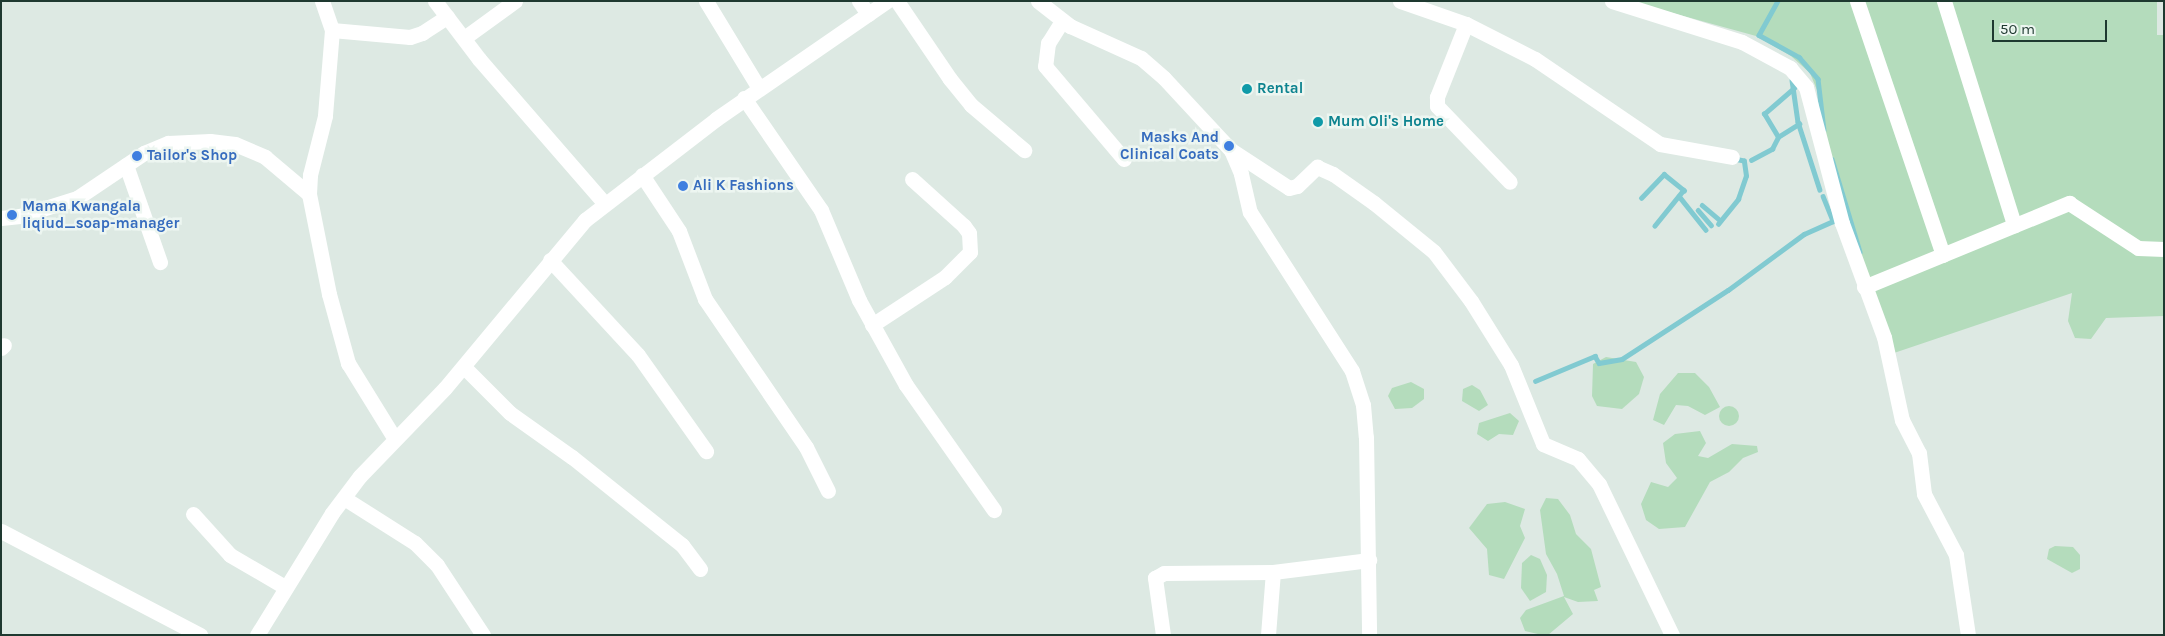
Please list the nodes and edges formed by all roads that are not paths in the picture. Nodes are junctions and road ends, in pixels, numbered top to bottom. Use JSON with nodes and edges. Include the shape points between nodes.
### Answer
{"nodes":[{"id":1,"x":322,"y":1,"type":"edge"},
{"id":2,"x":435,"y":1,"type":"edge"},
{"id":3,"x":515,"y":1,"type":"edge"},
{"id":4,"x":706,"y":1,"type":"edge"},
{"id":5,"x":859,"y":1,"type":"edge"},
{"id":6,"x":887,"y":1,"type":"edge"},
{"id":7,"x":897,"y":1,"type":"edge"},
{"id":8,"x":1038,"y":1,"type":"edge"},
{"id":9,"x":1400,"y":1,"type":"edge"},
{"id":10,"x":1612,"y":1,"type":"edge"},
{"id":11,"x":1856,"y":1,"type":"edge"},
{"id":12,"x":1944,"y":1,"type":"edge"},
{"id":13,"x":868,"y":14,"type":"junction"},
{"id":14,"x":448,"y":17,"type":"junction"},
{"id":15,"x":1062,"y":20,"type":"junction"},
{"id":16,"x":1466,"y":24,"type":"junction"},
{"id":17,"x":332,"y":30,"type":"junction"},
{"id":18,"x":464,"y":38,"type":"junction"},
{"id":19,"x":759,"y":88,"type":"junction"},
{"id":20,"x":744,"y":98,"type":"junction"},
{"id":21,"x":1024,"y":150,"type":"dead end"},
{"id":22,"x":1231,"y":150,"type":"junction"},
{"id":23,"x":1732,"y":157,"type":"dead end"},
{"id":24,"x":1124,"y":159,"type":"dead end"},
{"id":25,"x":126,"y":165,"type":"junction"},
{"id":26,"x":642,"y":175,"type":"junction"},
{"id":27,"x":912,"y":179,"type":"dead end"},
{"id":28,"x":1510,"y":182,"type":"dead end"},
{"id":29,"x":309,"y":194,"type":"junction"},
{"id":30,"x":605,"y":204,"type":"junction"},
{"id":31,"x":3,"y":214,"type":"edge"},
{"id":32,"x":2014,"y":225,"type":"junction"},
{"id":33,"x":2164,"y":249,"type":"edge"},
{"id":34,"x":1942,"y":255,"type":"junction"},
{"id":35,"x":550,"y":260,"type":"junction"},
{"id":36,"x":160,"y":262,"type":"dead end"},
{"id":37,"x":1864,"y":286,"type":"junction"},
{"id":38,"x":872,"y":325,"type":"junction"},
{"id":39,"x":464,"y":367,"type":"junction"},
{"id":40,"x":395,"y":439,"type":"junction"},
{"id":41,"x":706,"y":451,"type":"dead end"},
{"id":42,"x":828,"y":491,"type":"dead end"},
{"id":43,"x":344,"y":498,"type":"junction"},
{"id":44,"x":994,"y":510,"type":"dead end"},
{"id":45,"x":193,"y":514,"type":"dead end"},
{"id":46,"x":1,"y":531,"type":"edge"},
{"id":47,"x":1369,"y":560,"type":"junction"},
{"id":48,"x":700,"y":569,"type":"dead end"},
{"id":49,"x":1273,"y":572,"type":"junction"},
{"id":50,"x":285,"y":587,"type":"junction"},
{"id":51,"x":200,"y":635,"type":"edge"},
{"id":52,"x":257,"y":635,"type":"edge"},
{"id":53,"x":483,"y":635,"type":"edge"},
{"id":54,"x":1163,"y":635,"type":"edge"},
{"id":55,"x":1268,"y":635,"type":"edge"},
{"id":56,"x":1369,"y":635,"type":"edge"},
{"id":57,"x":1672,"y":635,"type":"edge"},
{"id":58,"x":1968,"y":635,"type":"edge"}],
"edges":[{"from":1,"to":17,"type":"street"},
{"from":2,"to":14,"type":"street"},
{"from":3,"to":18,"type":"street"},
{"from":4,"to":19,"type":"street"},
{"from":5,"to":13,"type":"street"},
{"from":6,"to":13,"type":"street"},
{"from":7,"to":21,"type":"street","via":[[971,105]]},
{"from":8,"to":15,"type":"street"},
{"from":9,"to":16,"type":"street"},
{"from":10,"to":37,"type":"street","via":[[1742,42],[1782,62],[1797,75],[1810,97],[1821,152]]},
{"from":11,"to":34,"type":"street"},
{"from":12,"to":32,"type":"street"},
{"from":13,"to":19,"type":"street"},
{"from":14,"to":17,"type":"street","via":[[422,33],[410,36]]},
{"from":14,"to":18,"type":"street"},
{"from":15,"to":22,"type":"street","via":[[1141,58]]},
{"from":15,"to":24,"type":"street","via":[[1048,43],[1045,66]]},
{"from":16,"to":23,"type":"street","via":[[1536,59],[1660,144]]},
{"from":16,"to":28,"type":"street","via":[[1437,97],[1437,106]]},
{"from":17,"to":29,"type":"street","via":[[325,116],[310,175]]},
{"from":18,"to":30,"type":"street"},
{"from":19,"to":20,"type":"street"},
{"from":20,"to":26,"type":"street"},
{"from":20,"to":38,"type":"street","via":[[821,210]]},
{"from":22,"to":47,"type":"street","via":[[1241,174],[1250,212],[1335,341],[1358,388],[1366,437]]},
{"from":22,"to":57,"type":"street","via":[[1289,188],[1298,186],[1317,167],[1333,174],[1434,252],[1471,301],[1510,365],[1543,444],[1578,459],[1599,484]]},
{"from":25,"to":29,"type":"street","via":[[168,143],[210,140],[235,144],[265,156]]},
{"from":25,"to":31,"type":"street","via":[[77,198]]},
{"from":25,"to":36,"type":"street"},
{"from":26,"to":30,"type":"street"},
{"from":26,"to":42,"type":"street","via":[[679,231],[705,299],[806,447]]},
{"from":27,"to":38,"type":"street","via":[[964,226],[969,233],[970,252],[945,277]]},
{"from":29,"to":40,"type":"street","via":[[329,294],[348,364]]},
{"from":30,"to":35,"type":"street","via":[[585,220]]},
{"from":32,"to":33,"type":"street","via":[[2069,203],[2138,248]]},
{"from":32,"to":34,"type":"street"},
{"from":34,"to":37,"type":"street"},
{"from":35,"to":39,"type":"street"},
{"from":35,"to":41,"type":"street","via":[[638,354]]},
{"from":37,"to":58,"type":"street","via":[[1884,337],[1902,420],[1919,452],[1924,494],[1953,546]]},
{"from":38,"to":44,"type":"street","via":[[906,385]]},
{"from":39,"to":40,"type":"street"},
{"from":39,"to":48,"type":"street","via":[[510,413],[572,457],[682,545]]},
{"from":40,"to":43,"type":"street"},
{"from":43,"to":50,"type":"street"},
{"from":43,"to":53,"type":"street","via":[[415,543],[437,565]]},
{"from":45,"to":50,"type":"street","via":[[230,555]]},
{"from":46,"to":51,"type":"street"},
{"from":47,"to":49,"type":"street"},
{"from":47,"to":56,"type":"street"},
{"from":49,"to":54,"type":"street","via":[[1164,573],[1155,578]]},
{"from":49,"to":55,"type":"street"},
{"from":50,"to":52,"type":"street"}]}
